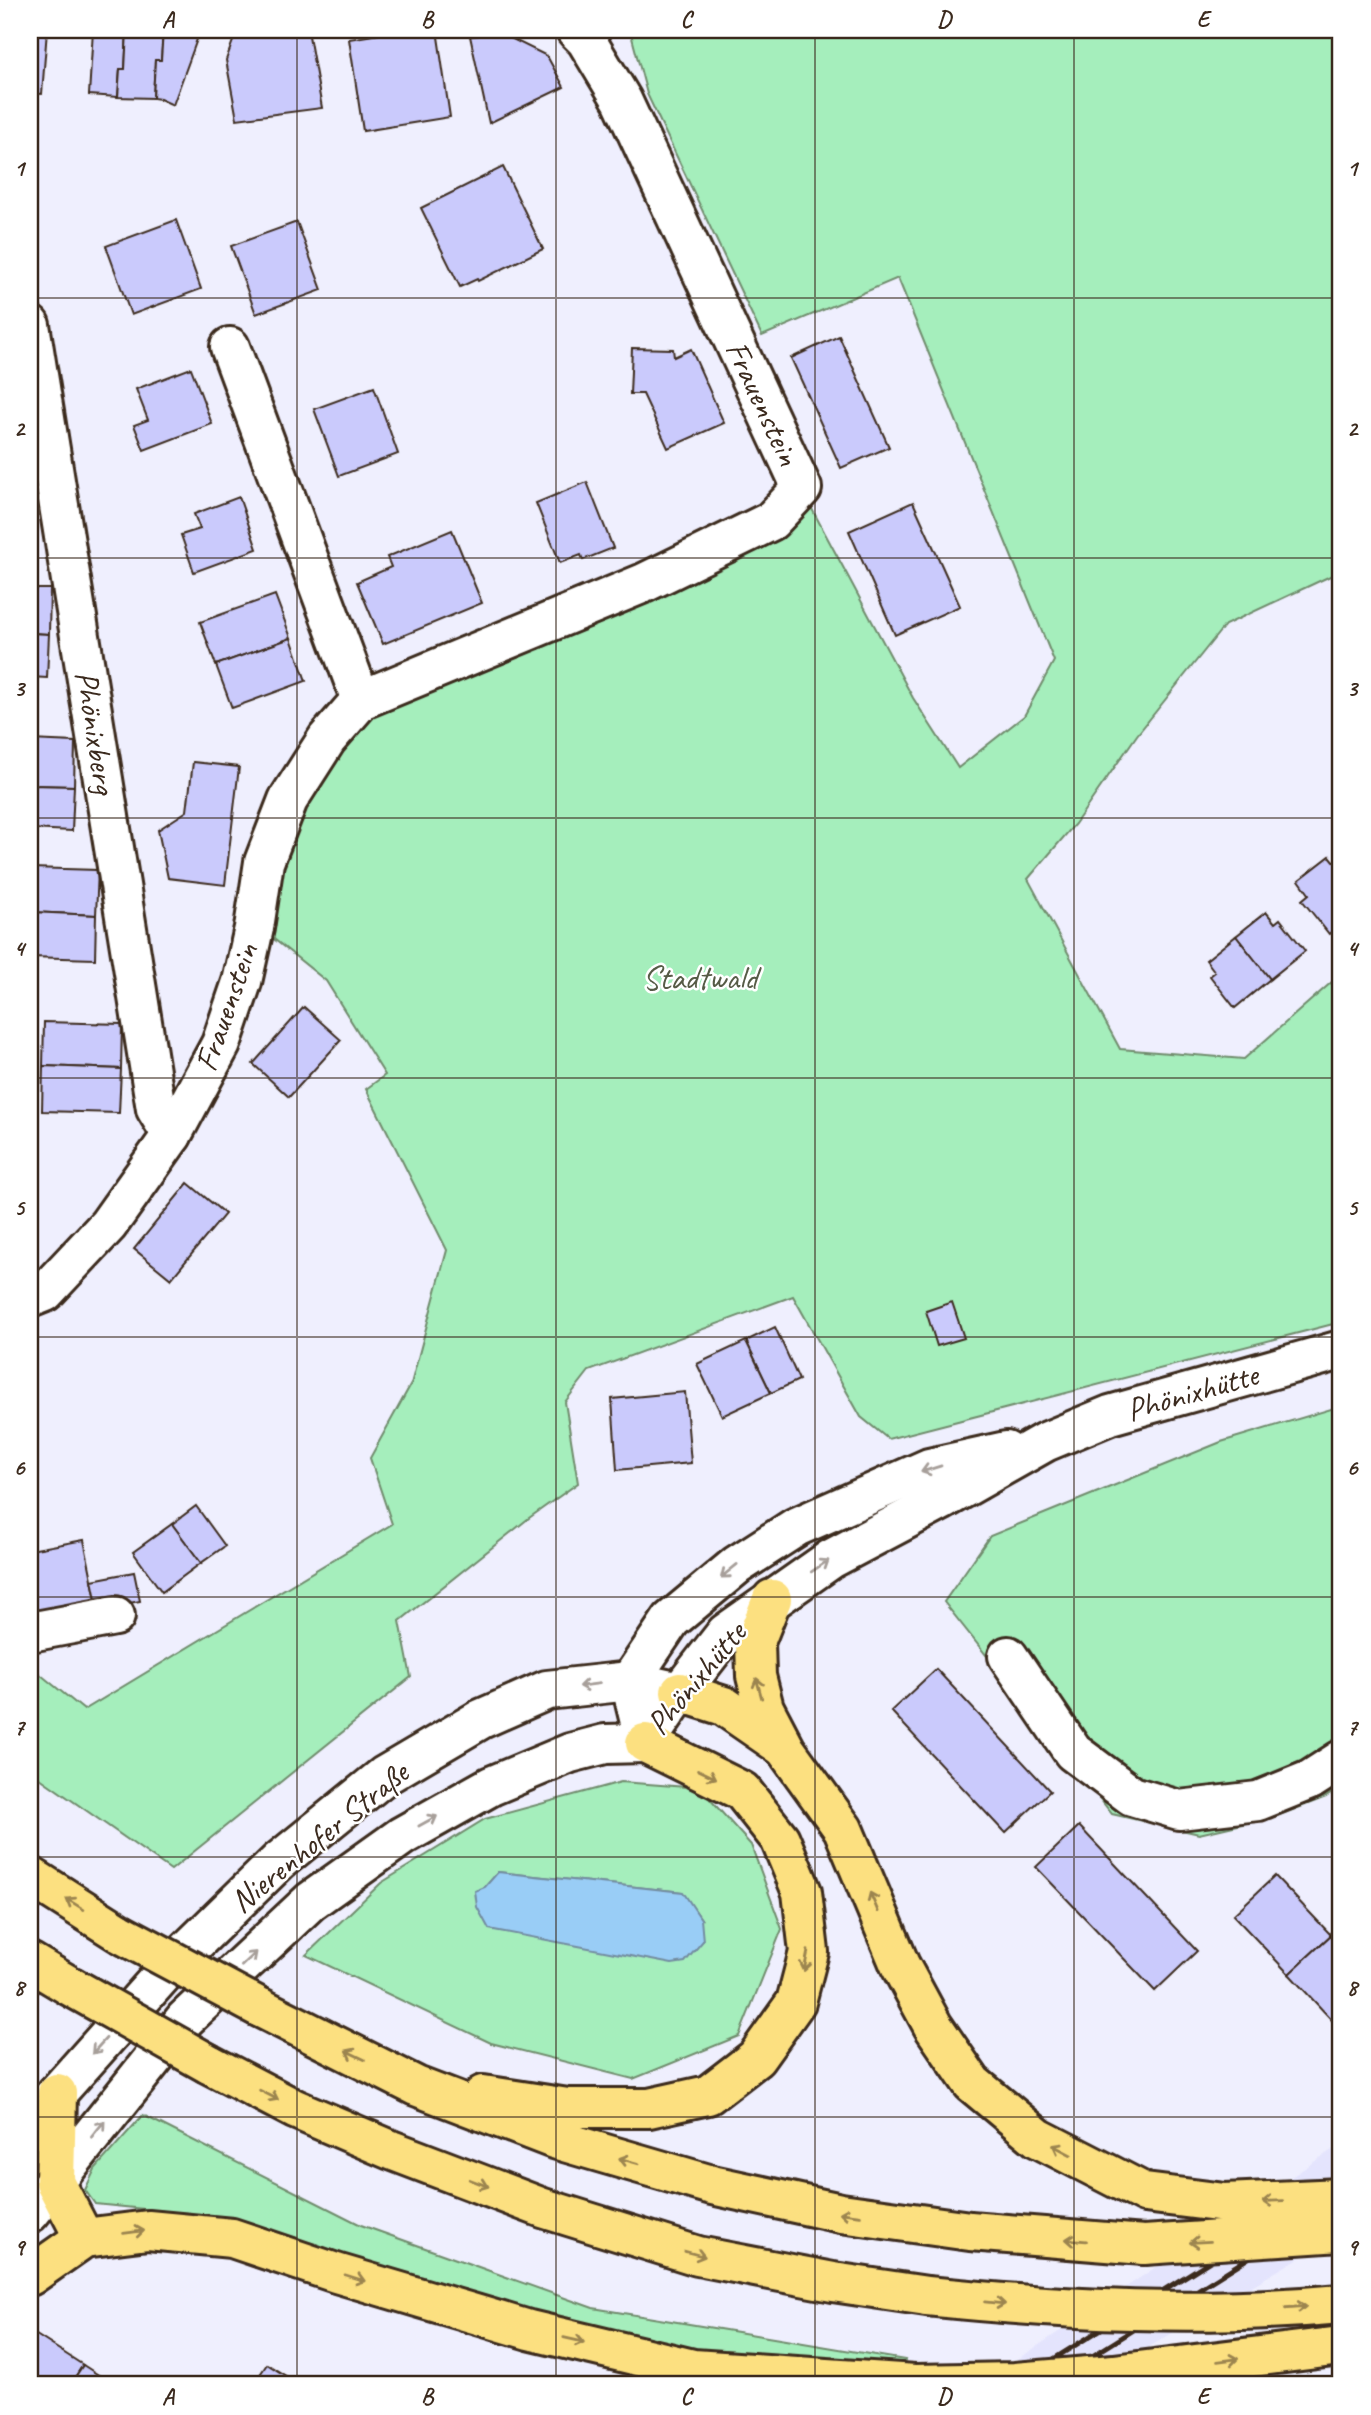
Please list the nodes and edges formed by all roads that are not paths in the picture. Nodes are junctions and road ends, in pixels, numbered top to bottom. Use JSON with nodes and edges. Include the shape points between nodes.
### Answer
{"nodes":[{"id":1,"x":576,"y":30,"type":"edge"},
{"id":2,"x":30,"y":326,"type":"edge"},
{"id":3,"x":230,"y":347,"type":"dead end"},
{"id":4,"x":361,"y":700,"type":"junction"},
{"id":5,"x":172,"y":1135,"type":"junction"},
{"id":6,"x":38,"y":1295,"type":"edge"},
{"id":7,"x":1341,"y":1350,"type":"edge"},
{"id":8,"x":1045,"y":1443,"type":"junction"},
{"id":9,"x":772,"y":1599,"type":"junction"},
{"id":10,"x":115,"y":1616,"type":"dead end"},
{"id":11,"x":30,"y":1632,"type":"edge"},
{"id":12,"x":1008,"y":1656,"type":"dead end"},
{"id":13,"x":630,"y":1681,"type":"junction"},
{"id":14,"x":680,"y":1692,"type":"junction"},
{"id":15,"x":645,"y":1744,"type":"junction"},
{"id":16,"x":786,"y":1750,"type":"junction"},
{"id":17,"x":1341,"y":1760,"type":"edge"},
{"id":18,"x":30,"y":1876,"type":"edge"},
{"id":19,"x":30,"y":1962,"type":"edge"},
{"id":20,"x":416,"y":2086,"type":"junction"},
{"id":21,"x":57,"y":2093,"type":"junction"},
{"id":22,"x":30,"y":2123,"type":"edge"},
{"id":23,"x":1341,"y":2198,"type":"edge"},
{"id":24,"x":39,"y":2200,"type":"edge"},
{"id":25,"x":1341,"y":2232,"type":"edge"},
{"id":26,"x":84,"y":2238,"type":"junction"},
{"id":27,"x":30,"y":2276,"type":"edge"},
{"id":28,"x":1341,"y":2304,"type":"edge"},
{"id":29,"x":1341,"y":2346,"type":"edge"},
{"id":30,"x":915,"y":2384,"type":"edge"}],
"edges":[{"from":1,"to":4,"type":"street","name":"Frauenstein","via":[[622,100],[802,488],[771,521],[644,583]]},
{"from":2,"to":5,"type":"street","name":"Phönixberg","via":[[156,1109]]},
{"from":3,"to":4,"type":"street"},
{"from":4,"to":5,"type":"street","name":"Frauenstein","via":[[327,739],[288,800],[264,862],[242,982],[221,1044]]},
{"from":5,"to":6,"type":"street","name":"Frauenstein","via":[[108,1225]]},
{"from":7,"to":8,"type":"street","name":"Phönixhütte","via":[[1110,1415]]},
{"from":9,"to":8,"type":"street","name":"Phönixhütte","one_way":true,"via":[[831,1559]]},
{"from":8,"to":13,"type":"street","name":"Phönixhütte","one_way":true,"via":[[929,1468],[796,1527],[737,1565],[671,1620]]},
{"from":9,"to":14,"type":"street","name":"Phönixhütte","via":[[726,1633]]},
{"from":16,"to":9,"type":"highway","one_way":true,"via":[[764,1708],[756,1676],[755,1642]]},
{"from":10,"to":11,"type":"street"},
{"from":12,"to":17,"type":"street","via":[[1073,1752],[1132,1796],[1179,1810],[1258,1801],[1310,1780]]},
{"from":13,"to":14,"type":"street","name":"Nierenhofer Straße"},
{"from":13,"to":15,"type":"street","name":"Phönixhütte"},
{"from":13,"to":21,"type":"street","name":"Nierenhofer Straße","one_way":true,"via":[[547,1690],[481,1719],[384,1776],[270,1870],[165,1972]]},
{"from":14,"to":15,"type":"street","name":"Phönixhütte"},
{"from":14,"to":16,"type":"highway","via":[[724,1706]]},
{"from":15,"to":20,"type":"highway","one_way":true,"via":[[742,1791],[780,1839],[802,1892],[807,1940],[796,2002],[756,2058],[708,2095],[696,2098],[649,2108],[568,2108]]},
{"from":24,"to":15,"type":"street","name":"Nierenhofer Straße","one_way":true,"via":[[185,2019],[311,1901],[402,1836],[491,1786],[570,1753],[605,1744]]},
{"from":23,"to":16,"type":"highway","one_way":true,"bridge":true,"via":[[1225,2203],[1145,2193],[1038,2138],[972,2083],[933,2026],[900,1965],[843,1829]]},
{"from":20,"to":18,"type":"highway","one_way":true,"bridge":true,"via":[[120,1933]]},
{"from":19,"to":28,"type":"highway","one_way":true,"bridge":true,"via":[[295,2109],[543,2208],[698,2256],[833,2282],[1019,2305],[1253,2310]]},
{"from":25,"to":20,"type":"highway","one_way":true,"bridge":true,"via":[[1144,2245],[957,2229],[841,2213],[712,2185],[554,2140]]},
{"from":21,"to":22,"type":"street","name":"Nierenhofer Straße"},
{"from":21,"to":24,"type":"highway"},
{"from":24,"to":26,"type":"highway"},
{"from":26,"to":27,"type":"highway"},
{"from":26,"to":30,"type":"highway","one_way":true,"via":[[148,2230],[232,2238],[529,2330],[693,2369]]},
{"from":30,"to":29,"type":"highway","one_way":true,"bridge":true,"via":[[1114,2374]]}]}
